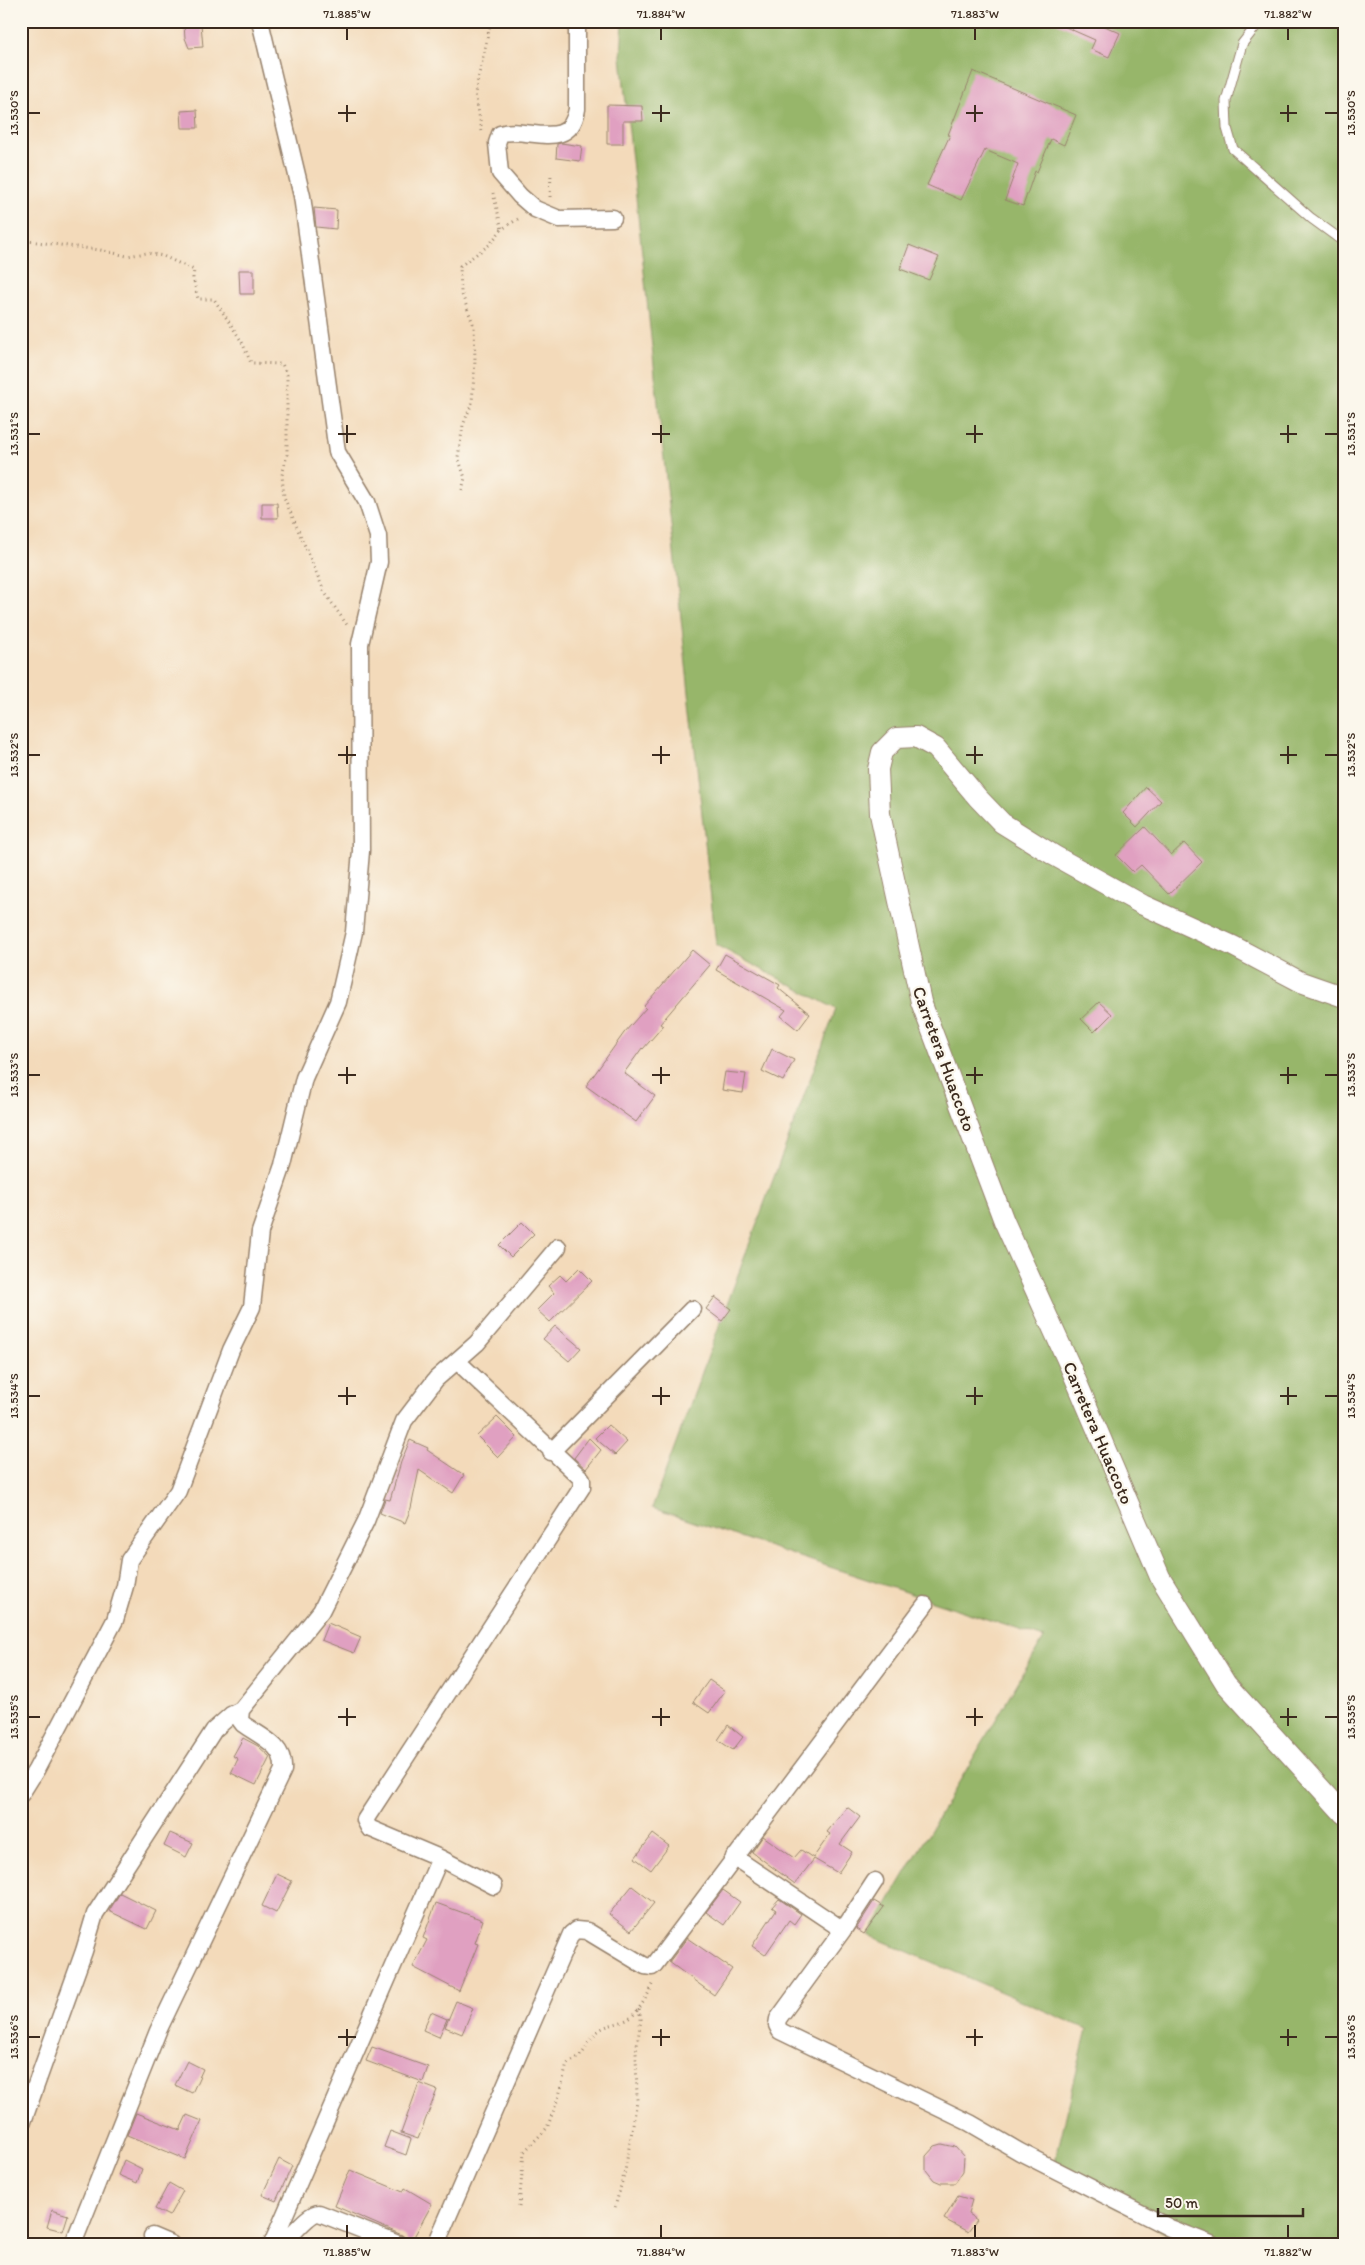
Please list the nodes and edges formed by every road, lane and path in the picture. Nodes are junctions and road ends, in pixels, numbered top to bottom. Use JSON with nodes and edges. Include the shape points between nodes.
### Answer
{"nodes":[{"id":1,"x":260,"y":21,"type":"edge"},
{"id":2,"x":577,"y":21,"type":"edge"},
{"id":3,"x":1260,"y":21,"type":"edge"},
{"id":4,"x":613,"y":218,"type":"dead end"},
{"id":5,"x":502,"y":229,"type":"dead end"},
{"id":6,"x":21,"y":240,"type":"edge"},
{"id":7,"x":1344,"y":242,"type":"edge"},
{"id":8,"x":462,"y":490,"type":"dead end"},
{"id":9,"x":360,"y":644,"type":"junction"},
{"id":10,"x":1344,"y":997,"type":"edge"},
{"id":11,"x":558,"y":1247,"type":"dead end"},
{"id":12,"x":692,"y":1309,"type":"dead end"},
{"id":13,"x":456,"y":1362,"type":"junction"},
{"id":14,"x":551,"y":1452,"type":"junction"},
{"id":15,"x":925,"y":1605,"type":"dead end"},
{"id":16,"x":241,"y":1710,"type":"junction"},
{"id":17,"x":21,"y":1794,"type":"edge"},
{"id":18,"x":1344,"y":1814,"type":"edge"},
{"id":19,"x":734,"y":1857,"type":"junction"},
{"id":20,"x":440,"y":1858,"type":"junction"},
{"id":21,"x":875,"y":1881,"type":"dead end"},
{"id":22,"x":494,"y":1886,"type":"dead end"},
{"id":23,"x":843,"y":1930,"type":"junction"},
{"id":24,"x":657,"y":1961,"type":"junction"},
{"id":25,"x":639,"y":2007,"type":"junction"},
{"id":26,"x":21,"y":2127,"type":"edge"},
{"id":27,"x":519,"y":2206,"type":"dead end"},
{"id":28,"x":615,"y":2207,"type":"dead end"},
{"id":29,"x":152,"y":2236,"type":"dead end"},
{"id":30,"x":73,"y":2244,"type":"edge"},
{"id":31,"x":171,"y":2244,"type":"edge"},
{"id":32,"x":272,"y":2244,"type":"edge"},
{"id":33,"x":282,"y":2244,"type":"edge"},
{"id":34,"x":398,"y":2244,"type":"edge"},
{"id":35,"x":436,"y":2244,"type":"edge"},
{"id":36,"x":1210,"y":2244,"type":"edge"}],
"edges":[{"from":1,"to":9,"type":"street","via":[[302,196],[337,452],[367,502],[378,536],[379,562]]},
{"from":2,"to":4,"type":"street","via":[[575,121],[553,135],[500,134],[497,143],[500,173],[535,209],[559,219]]},
{"from":3,"to":7,"type":"lane","via":[[1242,44],[1226,101],[1227,128],[1233,149],[1311,218]]},
{"from":5,"to":8,"type":"path","via":[[489,245],[460,266],[461,292],[474,326],[475,361],[472,403],[463,425],[458,457],[465,478]]},
{"from":6,"to":9,"type":"path","via":[[127,256],[148,253],[194,270],[198,299],[214,299],[242,342],[251,363],[282,364],[287,375],[287,455],[282,475],[284,497],[325,593]]},
{"from":9,"to":17,"type":"street","via":[[361,851],[354,932],[338,1002],[304,1078],[283,1165],[260,1232],[252,1307],[231,1350],[178,1491],[129,1560],[115,1620]]},
{"from":10,"to":18,"type":"street","name":"Carretera Huaccoto","via":[[1301,982],[1143,904],[1055,856],[1002,823],[936,748],[916,737],[896,738],[882,752],[878,768],[880,814],[921,1002],[1004,1221],[1160,1577],[1226,1684]]},
{"from":11,"to":13,"type":"street","via":[[477,1344]]},
{"from":12,"to":14,"type":"street"},
{"from":13,"to":14,"type":"street"},
{"from":13,"to":16,"type":"street","via":[[436,1379],[404,1421],[366,1521],[321,1611]]},
{"from":14,"to":20,"type":"street","via":[[582,1479],[582,1487],[365,1820],[369,1828]]},
{"from":15,"to":19,"type":"street"},
{"from":16,"to":26,"type":"street","via":[[231,1714],[214,1730],[95,1914]]},
{"from":16,"to":30,"type":"street","via":[[243,1724],[278,1748],[284,1758],[283,1770],[158,2031]]},
{"from":19,"to":23,"type":"street"},
{"from":19,"to":24,"type":"street"},
{"from":20,"to":22,"type":"street"},
{"from":20,"to":32,"type":"street"},
{"from":21,"to":23,"type":"street"},
{"from":23,"to":36,"type":"street","via":[[778,2020],[780,2031],[970,2123],[1170,2228]]},
{"from":24,"to":25,"type":"path","via":[[660,1972]]},
{"from":24,"to":35,"type":"street","via":[[652,1967],[645,1966],[587,1931],[576,1930],[571,1934]]},
{"from":25,"to":27,"type":"path","via":[[629,2019],[609,2024],[595,2034],[582,2056],[567,2064],[547,2128],[524,2152]]},
{"from":25,"to":28,"type":"path","via":[[637,2101]]},
{"from":29,"to":31,"type":"street"},
{"from":33,"to":34,"type":"street","via":[[310,2216],[319,2212]]}]}
